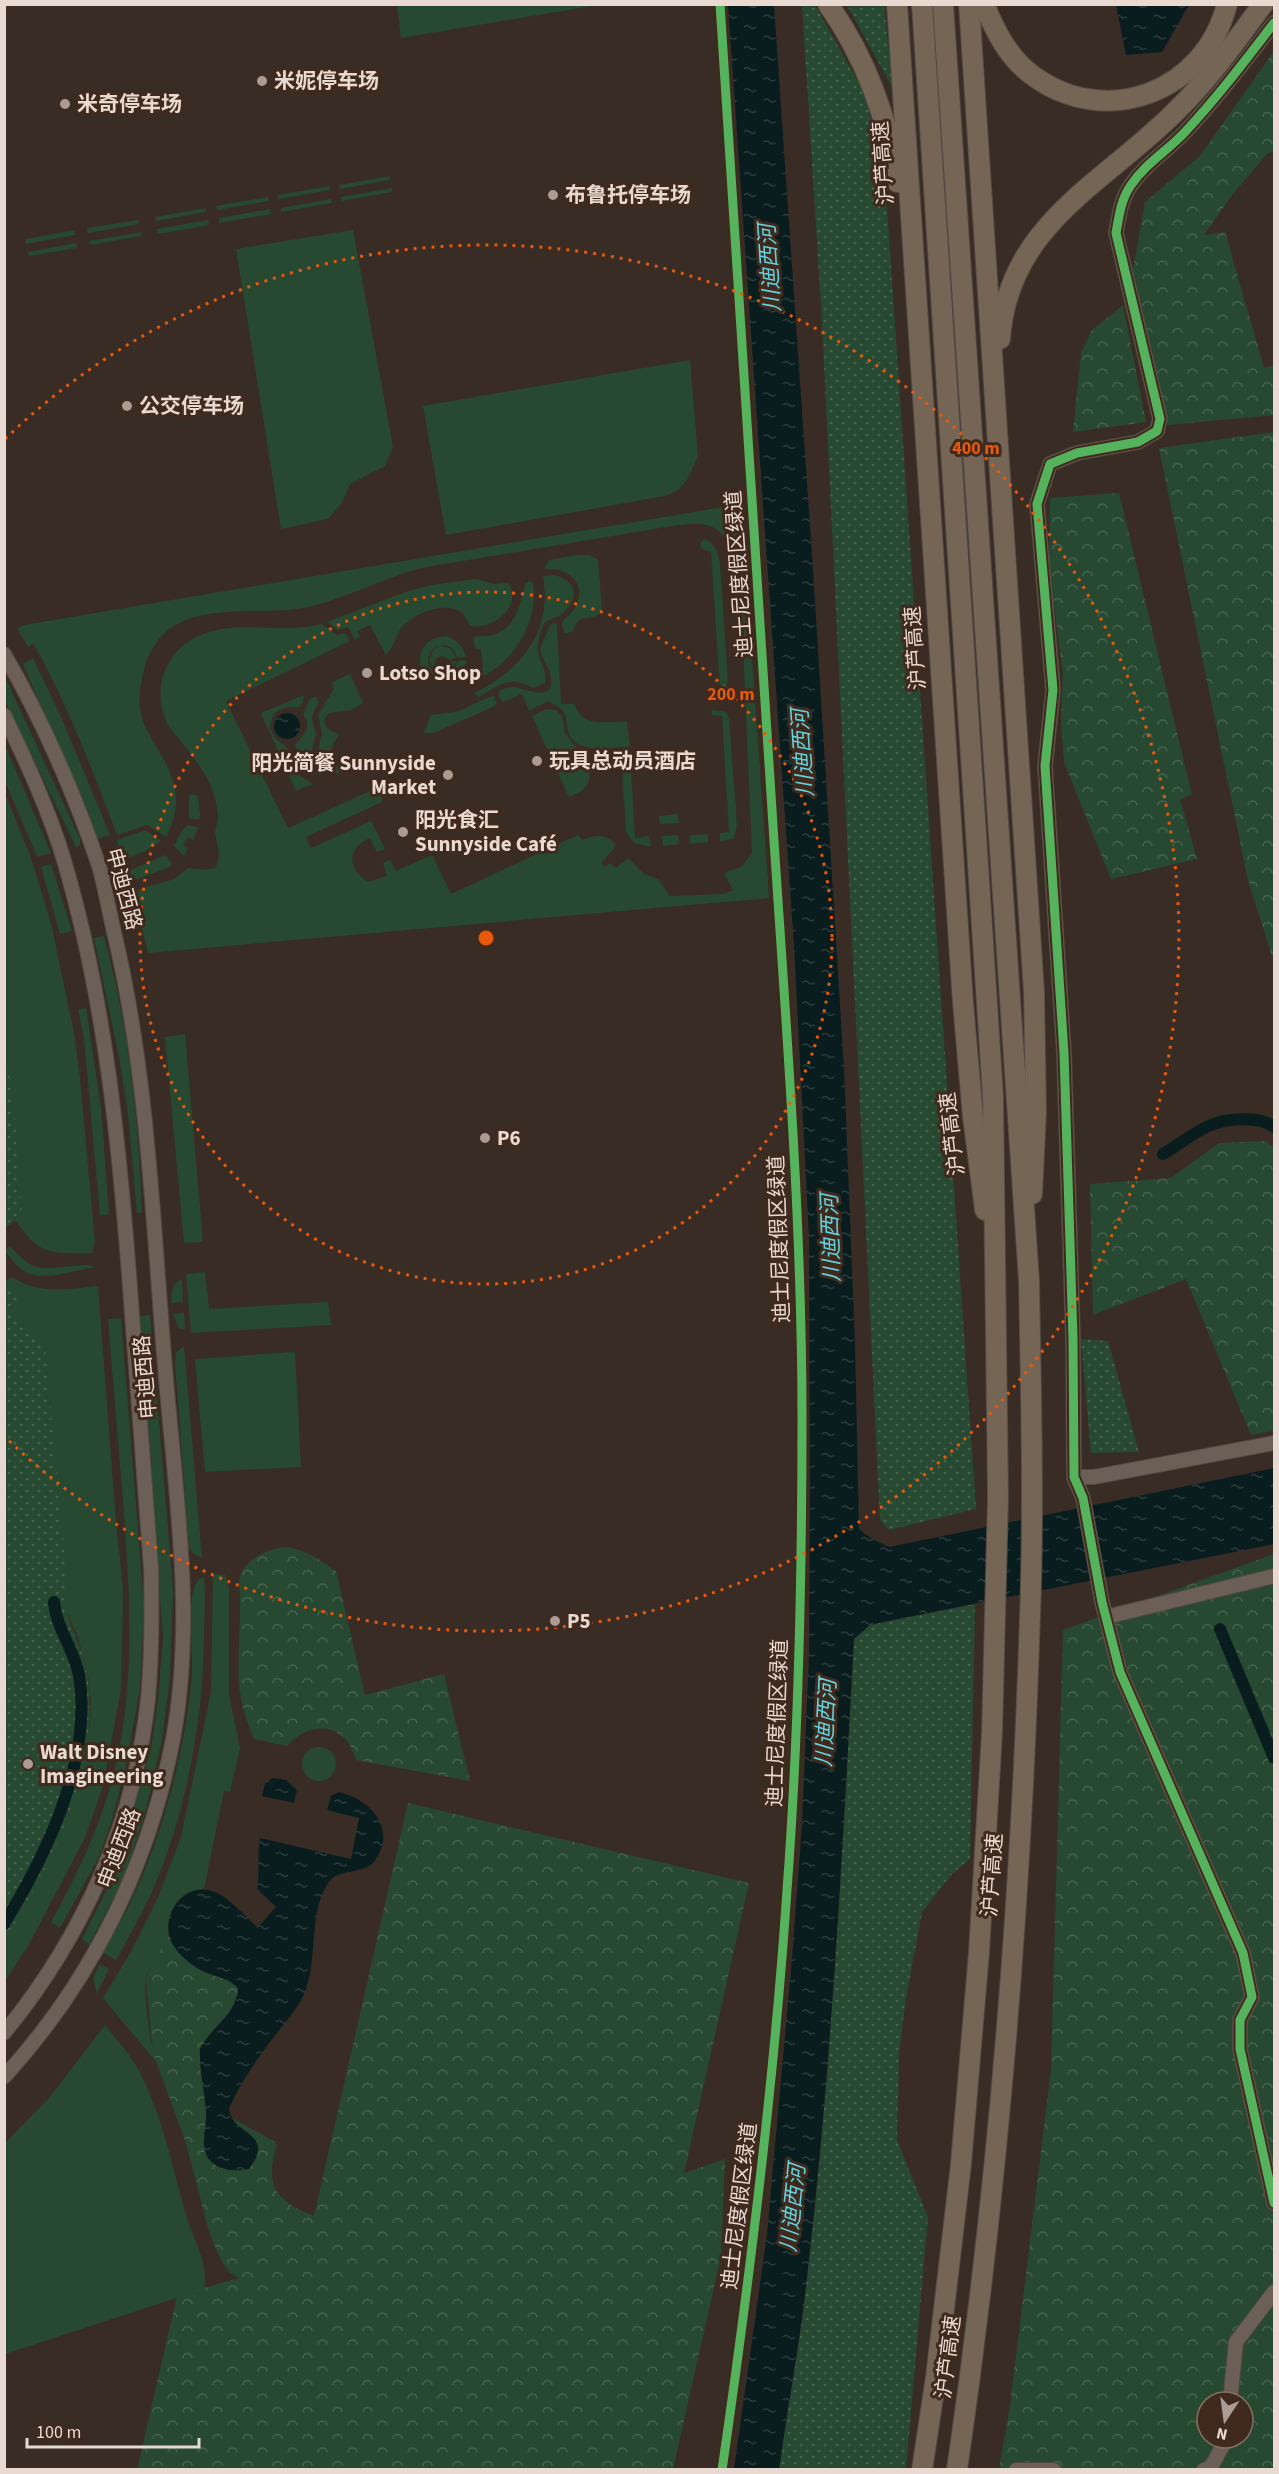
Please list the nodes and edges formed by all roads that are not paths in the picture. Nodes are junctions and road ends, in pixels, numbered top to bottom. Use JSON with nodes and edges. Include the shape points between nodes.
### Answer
{"nodes":[{"id":1,"x":828,"y":4,"type":"edge"},
{"id":2,"x":897,"y":4,"type":"edge"},
{"id":3,"x":922,"y":4,"type":"edge"},
{"id":4,"x":943,"y":4,"type":"edge"},
{"id":5,"x":969,"y":4,"type":"edge"},
{"id":6,"x":984,"y":4,"type":"edge"},
{"id":7,"x":1227,"y":4,"type":"edge"},
{"id":8,"x":1263,"y":4,"type":"edge"},
{"id":9,"x":1275,"y":23,"type":"edge"},
{"id":10,"x":927,"y":458,"type":"junction"},
{"id":11,"x":1008,"y":594,"type":"junction"},
{"id":12,"x":4,"y":654,"type":"edge"},
{"id":13,"x":4,"y":715,"type":"edge"},
{"id":14,"x":1029,"y":1281,"type":"junction"},
{"id":15,"x":995,"y":1286,"type":"junction"},
{"id":16,"x":1275,"y":1443,"type":"edge"},
{"id":17,"x":1074,"y":1477,"type":"junction"},
{"id":18,"x":1275,"y":1576,"type":"edge"},
{"id":19,"x":1106,"y":1617,"type":"junction"},
{"id":20,"x":4,"y":2033,"type":"edge"},
{"id":21,"x":4,"y":2077,"type":"edge"},
{"id":22,"x":1275,"y":2203,"type":"edge"},
{"id":23,"x":1275,"y":2292,"type":"edge"},
{"id":24,"x":1231,"y":2390,"type":"edge"},
{"id":25,"x":1220,"y":2450,"type":"edge"},
{"id":26,"x":922,"y":2469,"type":"edge"},
{"id":27,"x":957,"y":2469,"type":"edge"},
{"id":28,"x":1016,"y":2469,"type":"edge"},
{"id":29,"x":1054,"y":2469,"type":"edge"},
{"id":30,"x":1204,"y":2469,"type":"edge"}],
"edges":[{"from":1,"to":10,"type":"highway","via":[[873,88],[894,162]]},
{"from":2,"to":10,"type":"highway","name":"沪芦高速"},
{"from":3,"to":15,"type":"highway","name":"沪芦高速","via":[[988,1000],[994,1107]]},
{"from":4,"to":14,"type":"highway","name":"沪芦高速"},
{"from":5,"to":11,"type":"highway","name":"沪芦高速"},
{"from":6,"to":7,"type":"highway","via":[[1002,43],[1030,74],[1069,95],[1112,101],[1134,98],[1172,83],[1201,58],[1221,25]]},
{"from":8,"to":11,"type":"highway","via":[[1176,112],[1068,203],[1042,231],[1014,276],[1006,300],[998,358]]},
{"from":9,"to":17,"type":"street","via":[[1201,114],[1142,171],[1130,186],[1120,210],[1116,232],[1160,419],[1157,431],[1138,442],[1077,453],[1050,464],[1037,504],[1053,690],[1045,766],[1064,1053]]},
{"from":10,"to":15,"type":"highway","name":"沪芦高速","via":[[963,1003]]},
{"from":11,"to":14,"type":"highway","name":"沪芦高速","via":[[1036,1034]]},
{"from":12,"to":21,"type":"street","name":"申迪西路","via":[[33,708],[83,821],[100,871],[131,1013],[146,1126],[183,1620],[173,1737],[139,1859],[84,1974],[39,2037]]},
{"from":13,"to":20,"type":"street","name":"申迪西路","via":[[57,838],[97,995],[125,1213],[152,1618],[144,1726],[112,1852],[81,1916],[42,1982]]},
{"from":14,"to":27,"type":"highway","name":"沪芦高速","via":[[1030,1616],[1018,1847],[980,2291]]},
{"from":15,"to":26,"type":"highway","name":"沪芦高速","via":[[998,1497],[987,1844],[966,2106],[942,2332]]},
{"from":16,"to":17,"type":"street","via":[[1094,1477]]},
{"from":17,"to":19,"type":"street","via":[[1083,1498]]},
{"from":18,"to":19,"type":"street"},
{"from":19,"to":22,"type":"street","via":[[1120,1672],[1243,1953],[1252,1997],[1240,2020],[1240,2049]]},
{"from":23,"to":24,"type":"street","via":[[1236,2342]]},
{"from":25,"to":30,"type":"street","via":[[1211,2467]]},
{"from":28,"to":29,"type":"street"}]}
